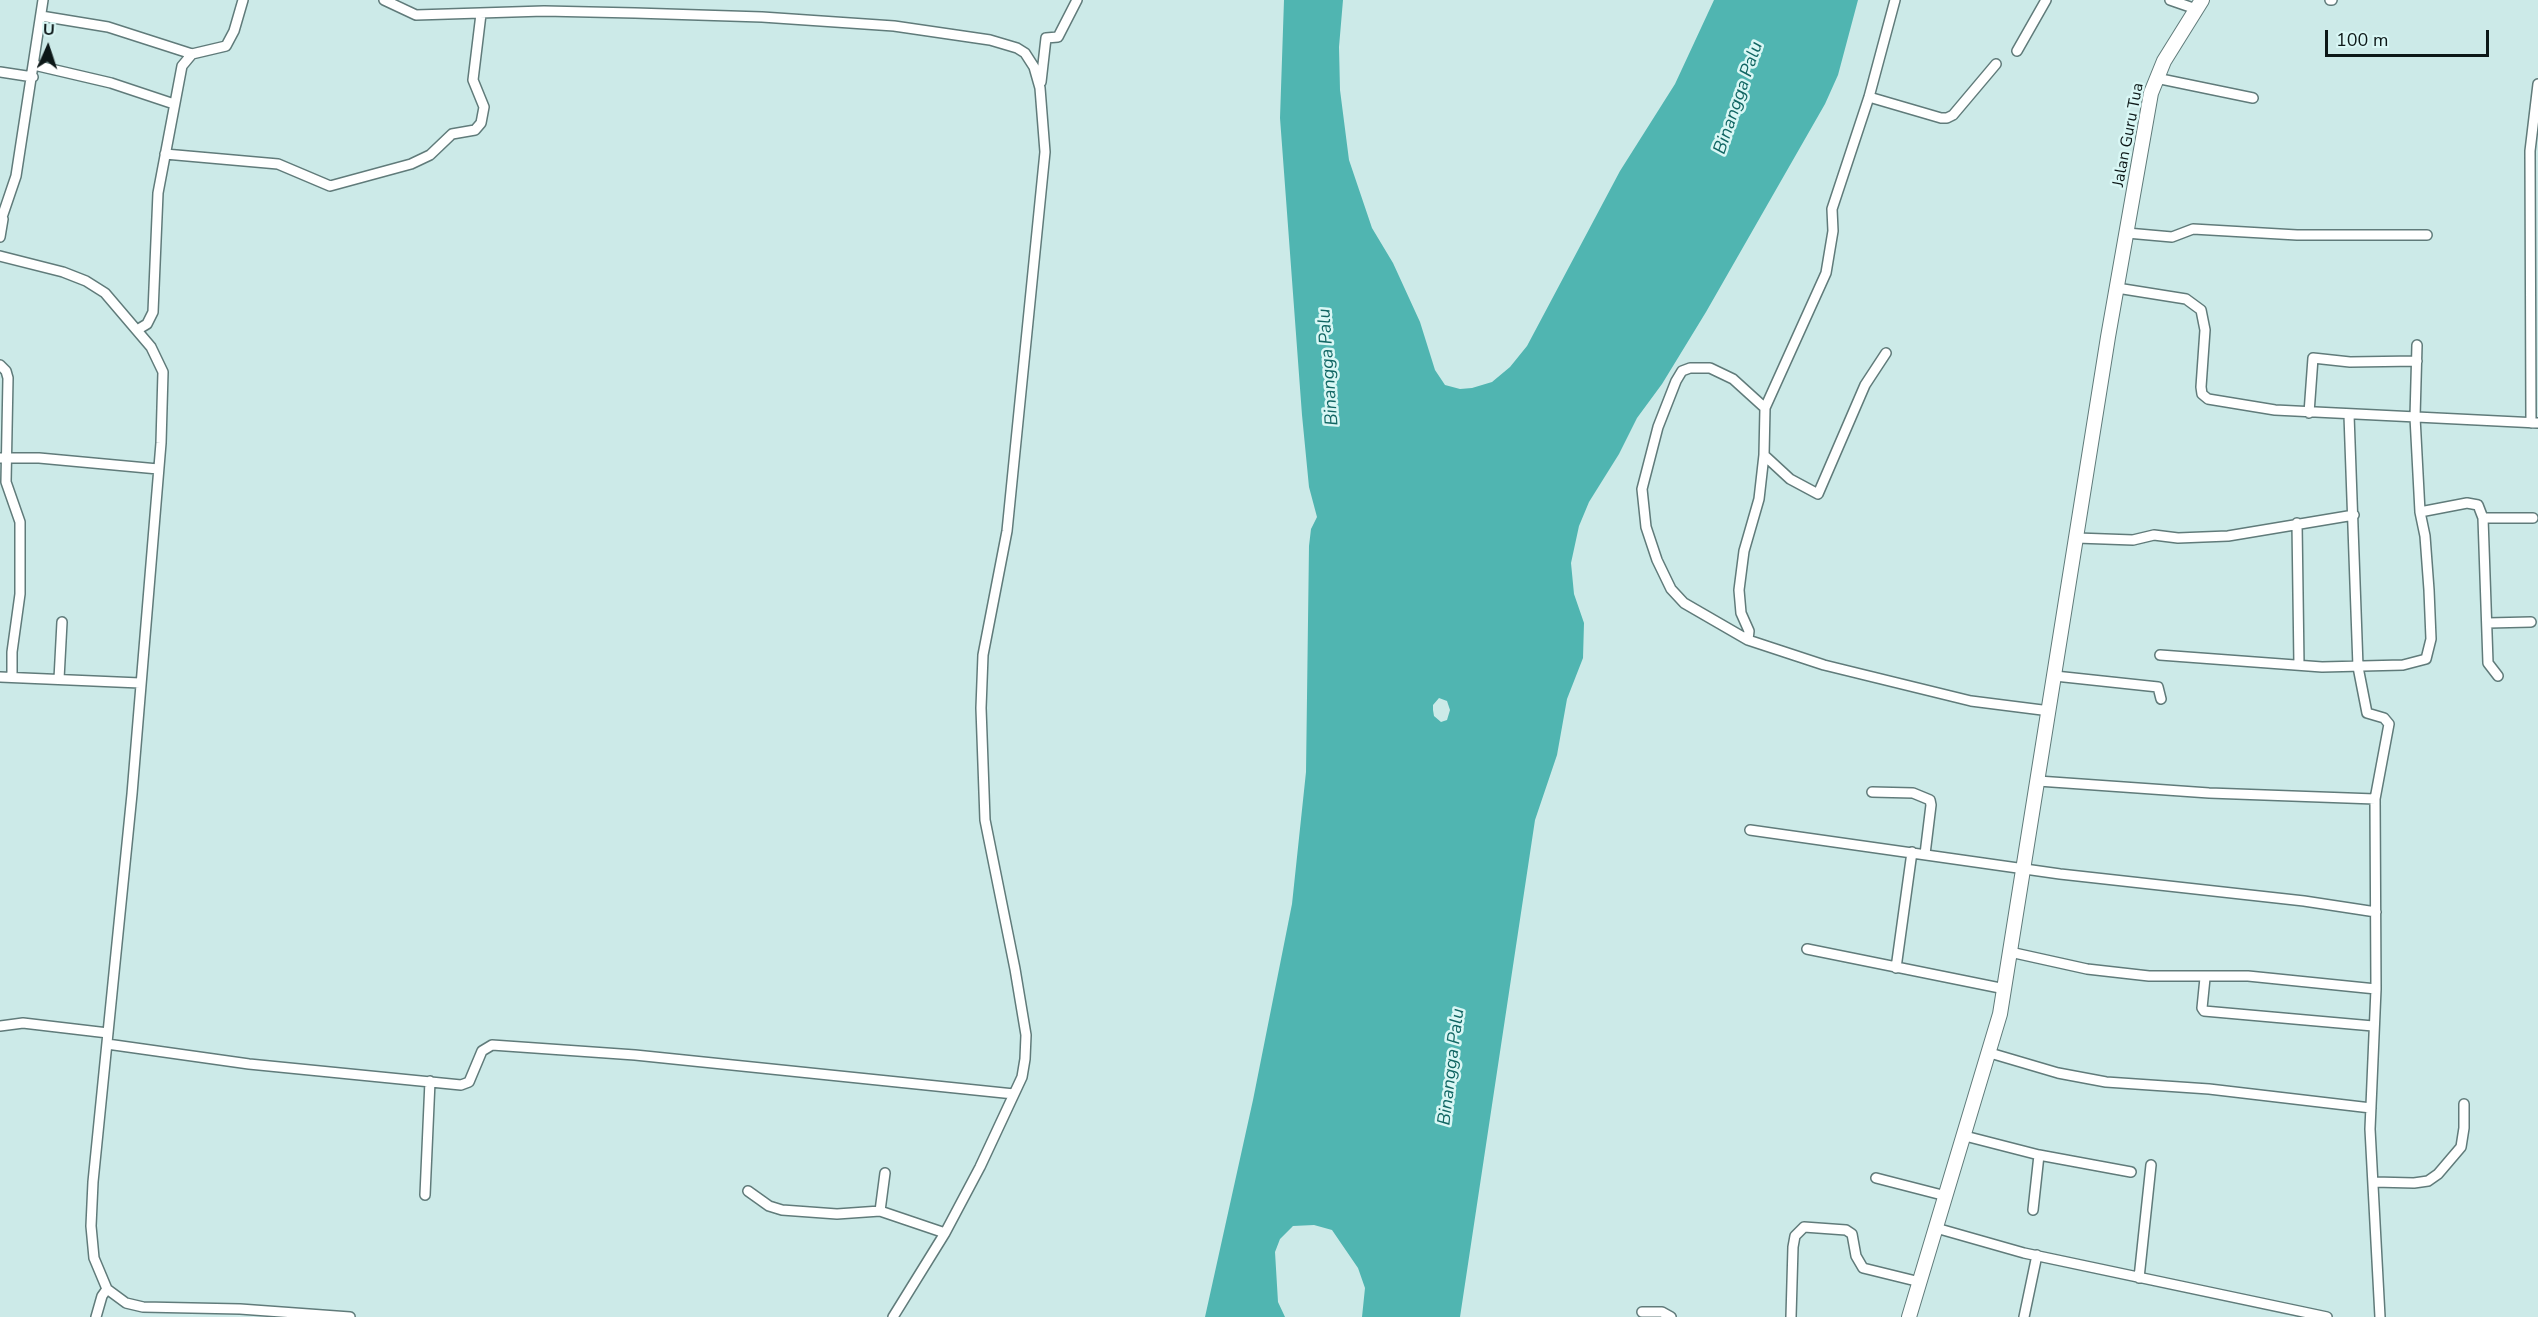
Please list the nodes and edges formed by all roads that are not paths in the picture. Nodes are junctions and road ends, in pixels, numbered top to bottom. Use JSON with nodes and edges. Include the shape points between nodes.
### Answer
{"nodes":[{"id":1,"x":43,"y":0,"type":"edge"},
{"id":2,"x":243,"y":0,"type":"edge"},
{"id":3,"x":384,"y":0,"type":"edge"},
{"id":4,"x":1077,"y":0,"type":"edge"},
{"id":5,"x":1895,"y":0,"type":"edge"},
{"id":6,"x":2046,"y":0,"type":"edge"},
{"id":7,"x":2170,"y":0,"type":"edge"},
{"id":8,"x":2199,"y":4,"type":"edge"},
{"id":9,"x":481,"y":14,"type":"junction"},
{"id":10,"x":41,"y":16,"type":"junction"},
{"id":11,"x":2017,"y":51,"type":"dead end"},
{"id":12,"x":192,"y":54,"type":"junction"},
{"id":13,"x":1996,"y":64,"type":"dead end"},
{"id":14,"x":34,"y":65,"type":"junction"},
{"id":15,"x":0,"y":72,"type":"edge"},
{"id":16,"x":33,"y":77,"type":"junction"},
{"id":17,"x":2156,"y":78,"type":"junction"},
{"id":18,"x":2538,"y":84,"type":"edge"},
{"id":19,"x":1040,"y":88,"type":"junction"},
{"id":20,"x":1869,"y":97,"type":"junction"},
{"id":21,"x":2253,"y":98,"type":"dead end"},
{"id":22,"x":174,"y":104,"type":"junction"},
{"id":23,"x":165,"y":154,"type":"junction"},
{"id":24,"x":2,"y":220,"type":"edge"},
{"id":25,"x":2127,"y":233,"type":"junction"},
{"id":26,"x":2427,"y":235,"type":"dead end"},
{"id":27,"x":0,"y":237,"type":"edge"},
{"id":28,"x":0,"y":256,"type":"edge"},
{"id":29,"x":2117,"y":288,"type":"junction"},
{"id":30,"x":2534,"y":304,"type":"edge"},
{"id":31,"x":137,"y":330,"type":"junction"},
{"id":32,"x":2417,"y":345,"type":"dead end"},
{"id":33,"x":1886,"y":353,"type":"dead end"},
{"id":34,"x":2417,"y":361,"type":"junction"},
{"id":35,"x":0,"y":364,"type":"edge"},
{"id":36,"x":1765,"y":408,"type":"junction"},
{"id":37,"x":2309,"y":413,"type":"junction"},
{"id":38,"x":2349,"y":415,"type":"junction"},
{"id":39,"x":2415,"y":417,"type":"junction"},
{"id":40,"x":2534,"y":423,"type":"edge"},
{"id":41,"x":1764,"y":455,"type":"junction"},
{"id":42,"x":2,"y":458,"type":"edge"},
{"id":43,"x":158,"y":469,"type":"junction"},
{"id":44,"x":2420,"y":512,"type":"junction"},
{"id":45,"x":2354,"y":515,"type":"junction"},
{"id":46,"x":2483,"y":518,"type":"junction"},
{"id":47,"x":2533,"y":518,"type":"dead end"},
{"id":48,"x":2297,"y":524,"type":"junction"},
{"id":49,"x":2077,"y":538,"type":"junction"},
{"id":50,"x":2484,"y":571,"type":"junction"},
{"id":51,"x":2496,"y":572,"type":"dead end"},
{"id":52,"x":62,"y":622,"type":"dead end"},
{"id":53,"x":2531,"y":622,"type":"dead end"},
{"id":54,"x":2488,"y":623,"type":"junction"},
{"id":55,"x":1748,"y":640,"type":"junction"},
{"id":56,"x":2160,"y":655,"type":"dead end"},
{"id":57,"x":2299,"y":665,"type":"junction"},
{"id":58,"x":2358,"y":667,"type":"junction"},
{"id":59,"x":2055,"y":676,"type":"junction"},
{"id":60,"x":2498,"y":676,"type":"dead end"},
{"id":61,"x":0,"y":677,"type":"edge"},
{"id":62,"x":12,"y":677,"type":"junction"},
{"id":63,"x":59,"y":679,"type":"junction"},
{"id":64,"x":140,"y":683,"type":"junction"},
{"id":65,"x":2161,"y":699,"type":"dead end"},
{"id":66,"x":2050,"y":711,"type":"junction"},
{"id":67,"x":2038,"y":781,"type":"junction"},
{"id":68,"x":1872,"y":792,"type":"dead end"},
{"id":69,"x":2375,"y":798,"type":"junction"},
{"id":70,"x":1750,"y":830,"type":"dead end"},
{"id":71,"x":1912,"y":852,"type":"junction"},
{"id":72,"x":1925,"y":854,"type":"junction"},
{"id":73,"x":2023,"y":868,"type":"junction"},
{"id":74,"x":2376,"y":912,"type":"junction"},
{"id":75,"x":1807,"y":949,"type":"dead end"},
{"id":76,"x":2010,"y":952,"type":"junction"},
{"id":77,"x":1896,"y":968,"type":"junction"},
{"id":78,"x":2205,"y":978,"type":"junction"},
{"id":79,"x":2005,"y":989,"type":"junction"},
{"id":80,"x":2376,"y":989,"type":"junction"},
{"id":81,"x":0,"y":1026,"type":"edge"},
{"id":82,"x":2373,"y":1026,"type":"junction"},
{"id":83,"x":108,"y":1033,"type":"junction"},
{"id":84,"x":107,"y":1044,"type":"junction"},
{"id":85,"x":1990,"y":1053,"type":"junction"},
{"id":86,"x":429,"y":1081,"type":"junction"},
{"id":87,"x":1014,"y":1094,"type":"junction"},
{"id":88,"x":2464,"y":1104,"type":"dead end"},
{"id":89,"x":2371,"y":1108,"type":"junction"},
{"id":90,"x":1965,"y":1136,"type":"junction"},
{"id":91,"x":2039,"y":1155,"type":"junction"},
{"id":92,"x":2151,"y":1165,"type":"dead end"},
{"id":93,"x":2131,"y":1172,"type":"dead end"},
{"id":94,"x":885,"y":1173,"type":"dead end"},
{"id":95,"x":1876,"y":1178,"type":"dead end"},
{"id":96,"x":2374,"y":1182,"type":"junction"},
{"id":97,"x":748,"y":1191,"type":"dead end"},
{"id":98,"x":425,"y":1195,"type":"dead end"},
{"id":99,"x":1946,"y":1196,"type":"junction"},
{"id":100,"x":880,"y":1210,"type":"junction"},
{"id":101,"x":2033,"y":1210,"type":"dead end"},
{"id":102,"x":1936,"y":1228,"type":"junction"},
{"id":103,"x":945,"y":1233,"type":"junction"},
{"id":104,"x":2037,"y":1255,"type":"junction"},
{"id":105,"x":2139,"y":1278,"type":"junction"},
{"id":106,"x":1920,"y":1282,"type":"junction"},
{"id":107,"x":107,"y":1289,"type":"junction"},
{"id":108,"x":1642,"y":1312,"type":"dead end"},
{"id":109,"x":96,"y":1317,"type":"edge"},
{"id":110,"x":350,"y":1317,"type":"edge"},
{"id":111,"x":893,"y":1317,"type":"edge"},
{"id":112,"x":1671,"y":1317,"type":"edge"},
{"id":113,"x":1791,"y":1317,"type":"edge"},
{"id":114,"x":1909,"y":1317,"type":"edge"},
{"id":115,"x":2024,"y":1317,"type":"edge"},
{"id":116,"x":2327,"y":1317,"type":"edge"},
{"id":117,"x":2380,"y":1317,"type":"edge"}],
"edges":[{"from":1,"to":10,"type":"street"},
{"from":2,"to":12,"type":"street","via":[[226,46]]},
{"from":3,"to":9,"type":"street","via":[[416,15]]},
{"from":4,"to":19,"type":"street","via":[[1058,37],[1046,38]]},
{"from":5,"to":20,"type":"street"},
{"from":6,"to":11,"type":"street"},
{"from":7,"to":8,"type":"street"},
{"from":8,"to":17,"type":"main road","name":"Jalan Guru Tua"},
{"from":9,"to":19,"type":"street","via":[[544,11],[762,16],[894,26],[990,40],[1017,48],[1034,67]]},
{"from":9,"to":23,"type":"street","via":[[473,80],[484,107],[481,123],[475,130],[452,134],[430,155],[411,164],[330,186],[278,164]]},
{"from":10,"to":12,"type":"street","via":[[108,27]]},
{"from":10,"to":14,"type":"street"},
{"from":12,"to":22,"type":"street","via":[[182,66]]},
{"from":13,"to":20,"type":"street","via":[[1947,118]]},
{"from":14,"to":16,"type":"street"},
{"from":14,"to":22,"type":"street","via":[[111,83]]},
{"from":15,"to":16,"type":"street"},
{"from":16,"to":24,"type":"street","via":[[16,176]]},
{"from":17,"to":21,"type":"street"},
{"from":17,"to":25,"type":"main road","name":"Jalan Guru Tua"},
{"from":18,"to":30,"type":"street","via":[[2530,151]]},
{"from":19,"to":87,"type":"street","via":[[1045,152],[1028,345],[1020,387],[1007,531],[983,655],[981,708],[985,820],[1026,1035],[1022,1077]]},
{"from":20,"to":36,"type":"street","via":[[1832,209],[1833,231],[1826,273]]},
{"from":22,"to":23,"type":"street"},
{"from":23,"to":31,"type":"street","via":[[156,210],[153,312],[147,324]]},
{"from":24,"to":27,"type":"street"},
{"from":25,"to":26,"type":"street","via":[[2172,237],[2193,229],[2297,235]]},
{"from":25,"to":29,"type":"main road","name":"Jalan Guru Tua"},
{"from":28,"to":31,"type":"street","via":[[86,281],[105,293]]},
{"from":29,"to":37,"type":"street","via":[[2186,299],[2201,310],[2205,330],[2201,387],[2208,399]]},
{"from":29,"to":49,"type":"main road","name":"Jalan Guru Tua"},
{"from":30,"to":40,"type":"street"},
{"from":31,"to":43,"type":"street","via":[[163,372]]},
{"from":32,"to":34,"type":"street"},
{"from":33,"to":41,"type":"street","via":[[1865,385],[1818,494],[1799,485]]},
{"from":34,"to":37,"type":"street","via":[[2313,358]]},
{"from":34,"to":39,"type":"street"},
{"from":35,"to":42,"type":"street","via":[[8,378]]},
{"from":36,"to":41,"type":"street"},
{"from":36,"to":55,"type":"street","via":[[1733,380],[1710,368],[1699,366],[1682,371],[1658,427],[1642,489],[1646,526],[1671,589],[1698,613]]},
{"from":37,"to":38,"type":"street"},
{"from":38,"to":39,"type":"street"},
{"from":38,"to":45,"type":"street"},
{"from":39,"to":40,"type":"street"},
{"from":39,"to":44,"type":"street"},
{"from":41,"to":55,"type":"street","via":[[1739,590]]},
{"from":42,"to":43,"type":"street"},
{"from":42,"to":62,"type":"street","via":[[8,492],[20,522],[20,594]]},
{"from":43,"to":64,"type":"street"},
{"from":44,"to":46,"type":"street","via":[[2473,503],[2478,505]]},
{"from":44,"to":58,"type":"street","via":[[2428,579],[2429,655],[2403,665]]},
{"from":45,"to":48,"type":"street"},
{"from":45,"to":58,"type":"street"},
{"from":46,"to":47,"type":"street"},
{"from":46,"to":50,"type":"street"},
{"from":48,"to":49,"type":"street","via":[[2228,536]]},
{"from":48,"to":57,"type":"street"},
{"from":49,"to":59,"type":"main road","name":"Jalan Guru Tua"},
{"from":50,"to":51,"type":"street"},
{"from":50,"to":54,"type":"street"},
{"from":52,"to":63,"type":"street"},
{"from":53,"to":54,"type":"street"},
{"from":54,"to":60,"type":"street","via":[[2488,663]]},
{"from":55,"to":66,"type":"street","via":[[1824,665],[1971,701]]},
{"from":56,"to":57,"type":"street"},
{"from":57,"to":58,"type":"street"},
{"from":58,"to":69,"type":"street","via":[[2367,713],[2384,718],[2389,724]]},
{"from":59,"to":65,"type":"street","via":[[2158,687]]},
{"from":59,"to":66,"type":"main road","name":"Jalan Guru Tua"},
{"from":61,"to":62,"type":"street"},
{"from":62,"to":63,"type":"street"},
{"from":63,"to":64,"type":"street"},
{"from":64,"to":83,"type":"street"},
{"from":66,"to":67,"type":"main road","name":"Jalan Guru Tua"},
{"from":67,"to":69,"type":"street","via":[[2200,793]]},
{"from":67,"to":73,"type":"main road","name":"Jalan Guru Tua"},
{"from":68,"to":72,"type":"street","via":[[1913,793],[1930,800]]},
{"from":69,"to":74,"type":"street"},
{"from":70,"to":71,"type":"street"},
{"from":71,"to":72,"type":"street"},
{"from":71,"to":77,"type":"street"},
{"from":72,"to":73,"type":"street"},
{"from":73,"to":74,"type":"street"},
{"from":73,"to":76,"type":"main road","name":"Jalan Guru Tua"},
{"from":74,"to":80,"type":"street"},
{"from":75,"to":77,"type":"street"},
{"from":76,"to":78,"type":"street","via":[[2087,969]]},
{"from":76,"to":79,"type":"main road","name":"Jalan Guru Tua"},
{"from":77,"to":79,"type":"street"},
{"from":78,"to":80,"type":"street","via":[[2248,976]]},
{"from":78,"to":82,"type":"street","via":[[2204,1011]]},
{"from":79,"to":85,"type":"main road","name":"Jalan Guru Tua"},
{"from":80,"to":82,"type":"street"},
{"from":81,"to":83,"type":"street","via":[[23,1023]]},
{"from":82,"to":89,"type":"street"},
{"from":83,"to":84,"type":"street"},
{"from":84,"to":86,"type":"street","via":[[249,1064]]},
{"from":84,"to":107,"type":"street","via":[[91,1226],[94,1258]]},
{"from":85,"to":89,"type":"street","via":[[2106,1082],[2209,1089]]},
{"from":85,"to":90,"type":"main road","name":"Jalan Guru Tua"},
{"from":86,"to":87,"type":"street","via":[[461,1085],[469,1082],[476,1060],[492,1045]]},
{"from":86,"to":98,"type":"street"},
{"from":87,"to":103,"type":"street"},
{"from":88,"to":96,"type":"street","via":[[2461,1147],[2438,1174],[2414,1183]]},
{"from":89,"to":96,"type":"street"},
{"from":90,"to":91,"type":"street"},
{"from":90,"to":99,"type":"main road","name":"Jalan Guru Tua"},
{"from":91,"to":93,"type":"street"},
{"from":91,"to":101,"type":"street"},
{"from":92,"to":105,"type":"street"},
{"from":94,"to":100,"type":"street"},
{"from":95,"to":99,"type":"street"},
{"from":96,"to":117,"type":"street"},
{"from":97,"to":100,"type":"street","via":[[782,1210],[837,1214]]},
{"from":99,"to":102,"type":"main road","name":"Jalan Guru Tua"},
{"from":100,"to":103,"type":"street"},
{"from":102,"to":104,"type":"street"},
{"from":102,"to":106,"type":"main road","name":"Jalan Guru Tua"},
{"from":103,"to":111,"type":"street"},
{"from":104,"to":105,"type":"street"},
{"from":104,"to":115,"type":"street"},
{"from":105,"to":116,"type":"street"},
{"from":106,"to":113,"type":"street","via":[[1863,1268],[1852,1234],[1846,1230],[1804,1227],[1795,1236],[1793,1247]]},
{"from":106,"to":114,"type":"main road","name":"Jalan Guru Tua"},
{"from":107,"to":109,"type":"street"},
{"from":107,"to":110,"type":"street","via":[[126,1303],[143,1307]]},
{"from":108,"to":112,"type":"street","via":[[1662,1312]]}]}
